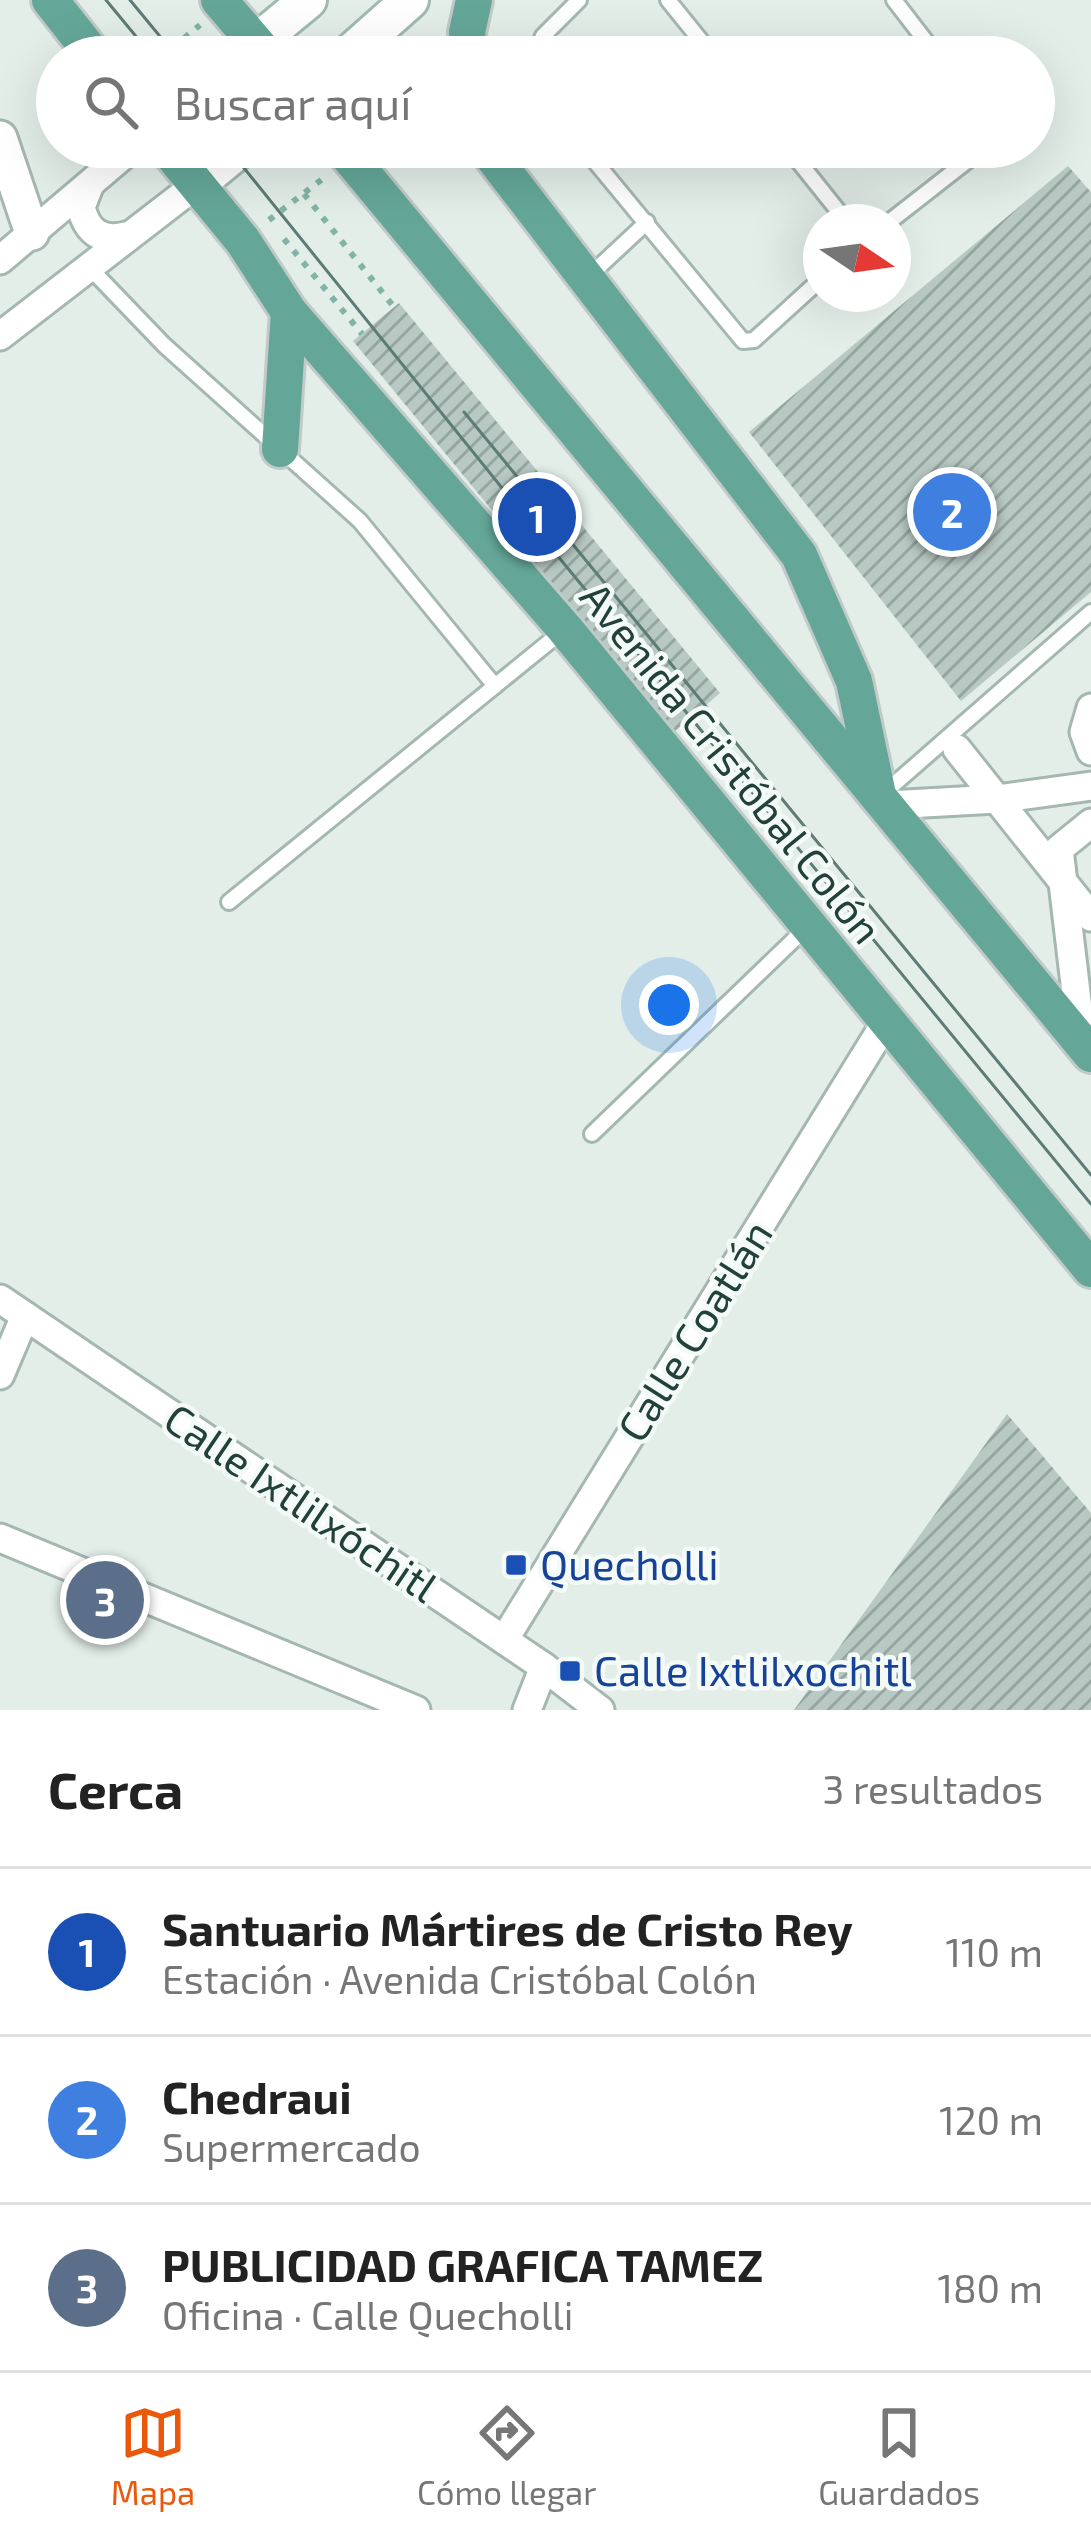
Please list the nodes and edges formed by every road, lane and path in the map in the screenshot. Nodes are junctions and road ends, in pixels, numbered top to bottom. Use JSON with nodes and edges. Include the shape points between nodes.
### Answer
{"nodes":[{"id":1,"x":50,"y":0,"type":"edge"},
{"id":2,"x":308,"y":0,"type":"edge"},
{"id":3,"x":410,"y":0,"type":"edge"},
{"id":4,"x":474,"y":0,"type":"edge"},
{"id":5,"x":579,"y":0,"type":"edge"},
{"id":6,"x":668,"y":0,"type":"edge"},
{"id":7,"x":894,"y":0,"type":"edge"},
{"id":8,"x":221,"y":3,"type":"edge"},
{"id":9,"x":78,"y":36,"type":"edge"},
{"id":10,"x":184,"y":36,"type":"edge"},
{"id":11,"x":243,"y":36,"type":"edge"},
{"id":12,"x":271,"y":36,"type":"edge"},
{"id":13,"x":370,"y":36,"type":"edge"},
{"id":14,"x":467,"y":36,"type":"edge"},
{"id":15,"x":543,"y":36,"type":"edge"},
{"id":16,"x":697,"y":36,"type":"edge"},
{"id":17,"x":922,"y":36,"type":"edge"},
{"id":18,"x":0,"y":138,"type":"edge"},
{"id":19,"x":109,"y":168,"type":"edge"},
{"id":20,"x":183,"y":168,"type":"edge"},
{"id":21,"x":216,"y":168,"type":"edge"},
{"id":22,"x":329,"y":168,"type":"edge"},
{"id":23,"x":358,"y":168,"type":"edge"},
{"id":24,"x":501,"y":168,"type":"edge"},
{"id":25,"x":601,"y":168,"type":"edge"},
{"id":26,"x":804,"y":168,"type":"edge"},
{"id":27,"x":958,"y":168,"type":"edge"},
{"id":28,"x":90,"y":184,"type":"junction"},
{"id":29,"x":196,"y":184,"type":"junction"},
{"id":30,"x":304,"y":194,"type":"junction"},
{"id":31,"x":833,"y":204,"type":"edge"},
{"id":32,"x":911,"y":205,"type":"edge"},
{"id":33,"x":646,"y":222,"type":"junction"},
{"id":34,"x":256,"y":231,"type":"junction"},
{"id":35,"x":32,"y":233,"type":"junction"},
{"id":36,"x":126,"y":236,"type":"junction"},
{"id":37,"x":0,"y":260,"type":"edge"},
{"id":38,"x":89,"y":267,"type":"junction"},
{"id":39,"x":586,"y":278,"type":"junction"},
{"id":40,"x":803,"y":295,"type":"edge"},
{"id":41,"x":394,"y":307,"type":"dead end"},
{"id":42,"x":289,"y":312,"type":"junction"},
{"id":43,"x":362,"y":334,"type":"dead end"},
{"id":44,"x":0,"y":336,"type":"edge"},
{"id":45,"x":280,"y":449,"type":"junction"},
{"id":46,"x":1091,"y":612,"type":"edge"},
{"id":47,"x":565,"y":629,"type":"junction"},
{"id":48,"x":495,"y":686,"type":"junction"},
{"id":49,"x":1091,"y":708,"type":"edge"},
{"id":50,"x":957,"y":749,"type":"dead end"},
{"id":51,"x":1091,"y":751,"type":"edge"},
{"id":52,"x":1091,"y":786,"type":"edge"},
{"id":53,"x":882,"y":798,"type":"junction"},
{"id":54,"x":997,"y":799,"type":"junction"},
{"id":55,"x":1091,"y":823,"type":"edge"},
{"id":56,"x":1061,"y":880,"type":"junction"},
{"id":57,"x":229,"y":902,"type":"dead end"},
{"id":58,"x":1091,"y":917,"type":"edge"},
{"id":59,"x":808,"y":926,"type":"junction"},
{"id":60,"x":886,"y":1022,"type":"junction"},
{"id":61,"x":1086,"y":1049,"type":"edge"},
{"id":62,"x":592,"y":1134,"type":"dead end"},
{"id":63,"x":1091,"y":1269,"type":"edge"},
{"id":64,"x":0,"y":1299,"type":"edge"},
{"id":65,"x":25,"y":1316,"type":"junction"},
{"id":66,"x":0,"y":1375,"type":"edge"},
{"id":67,"x":0,"y":1538,"type":"edge"},
{"id":68,"x":504,"y":1640,"type":"junction"},
{"id":69,"x":544,"y":1667,"type":"junction"},
{"id":70,"x":416,"y":1710,"type":"edge"},
{"id":71,"x":527,"y":1710,"type":"edge"},
{"id":72,"x":600,"y":1710,"type":"edge"}],
"edges":[{"from":1,"to":9,"type":"main road"},
{"from":2,"to":12,"type":"main road"},
{"from":3,"to":13,"type":"main road"},
{"from":4,"to":14,"type":"main road"},
{"from":5,"to":15,"type":"lane"},
{"from":6,"to":16,"type":"lane"},
{"from":7,"to":17,"type":"lane"},
{"from":8,"to":10,"type":"path"},
{"from":8,"to":11,"type":"main road"},
{"from":18,"to":35,"type":"street"},
{"from":19,"to":28,"type":"street"},
{"from":20,"to":29,"type":"main road","name":"Avenida Cristóbal Colón"},
{"from":21,"to":29,"type":"main road"},
{"from":22,"to":30,"type":"path"},
{"from":23,"to":53,"type":"main road"},
{"from":24,"to":39,"type":"main road"},
{"from":25,"to":33,"type":"lane"},
{"from":26,"to":31,"type":"lane"},
{"from":27,"to":32,"type":"lane"},
{"from":28,"to":35,"type":"street"},
{"from":28,"to":36,"type":"street","via":[[81,207],[91,230]]},
{"from":29,"to":34,"type":"main road","name":"Avenida Cristóbal Colón"},
{"from":29,"to":36,"type":"street"},
{"from":30,"to":34,"type":"path"},
{"from":30,"to":41,"type":"path"},
{"from":33,"to":39,"type":"lane"},
{"from":33,"to":40,"type":"lane","via":[[746,342]]},
{"from":34,"to":42,"type":"main road","name":"Avenida Cristóbal Colón"},
{"from":34,"to":43,"type":"path"},
{"from":35,"to":37,"type":"street"},
{"from":36,"to":38,"type":"street"},
{"from":38,"to":44,"type":"street"},
{"from":38,"to":45,"type":"lane"},
{"from":39,"to":53,"type":"main road","via":[[799,555],[854,681]]},
{"from":42,"to":45,"type":"main road"},
{"from":42,"to":47,"type":"main road","name":"Avenida Cristóbal Colón"},
{"from":45,"to":48,"type":"lane","via":[[360,521]]},
{"from":46,"to":53,"type":"lane"},
{"from":47,"to":48,"type":"lane"},
{"from":47,"to":59,"type":"main road","name":"Avenida Cristóbal Colón"},
{"from":48,"to":57,"type":"lane"},
{"from":49,"to":51,"type":"street","via":[[1084,732]]},
{"from":50,"to":54,"type":"street"},
{"from":52,"to":54,"type":"street"},
{"from":53,"to":54,"type":"street"},
{"from":53,"to":61,"type":"main road"},
{"from":54,"to":56,"type":"street"},
{"from":55,"to":56,"type":"street","via":[[1059,849]]},
{"from":56,"to":58,"type":"street"},
{"from":56,"to":61,"type":"street"},
{"from":59,"to":60,"type":"main road","name":"Avenida Cristóbal Colón"},
{"from":59,"to":62,"type":"lane"},
{"from":60,"to":63,"type":"main road","name":"Avenida Cristóbal Colón"},
{"from":60,"to":68,"type":"street","name":"Calle Coatlán"},
{"from":64,"to":65,"type":"street","name":"Calle Ixtlilxóchitl"},
{"from":65,"to":66,"type":"street"},
{"from":65,"to":68,"type":"street","name":"Calle Ixtlilxóchitl"},
{"from":67,"to":70,"type":"street"},
{"from":68,"to":69,"type":"street","name":"Calle Ixtlilxóchitl"},
{"from":69,"to":71,"type":"street"},
{"from":69,"to":72,"type":"street","name":"Calle Ixtlilxóchitl"}]}
